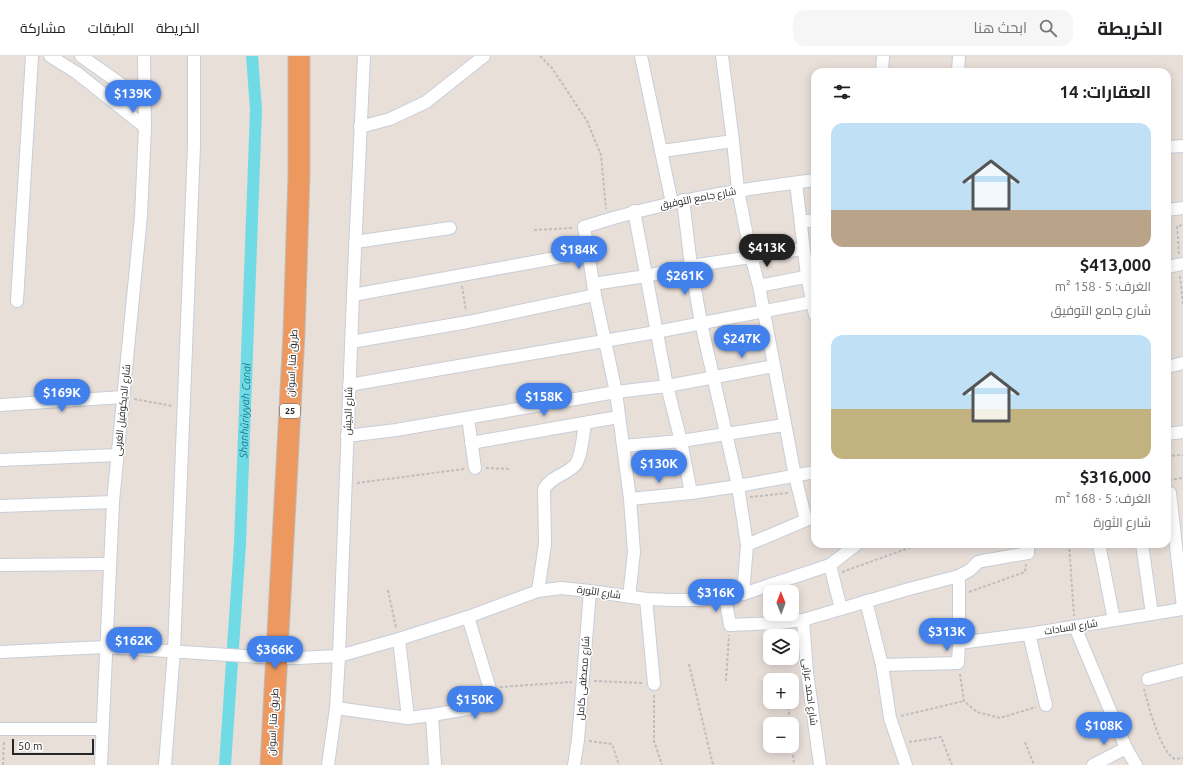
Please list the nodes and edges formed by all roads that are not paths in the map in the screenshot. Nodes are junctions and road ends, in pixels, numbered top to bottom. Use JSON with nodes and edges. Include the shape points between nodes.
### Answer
{"nodes":[{"id":1,"x":32,"y":56,"type":"edge"},
{"id":2,"x":50,"y":56,"type":"edge"},
{"id":3,"x":82,"y":56,"type":"edge"},
{"id":4,"x":144,"y":56,"type":"edge"},
{"id":5,"x":194,"y":56,"type":"edge"},
{"id":6,"x":298,"y":56,"type":"edge"},
{"id":7,"x":364,"y":56,"type":"edge"},
{"id":8,"x":484,"y":56,"type":"edge"},
{"id":9,"x":641,"y":56,"type":"edge"},
{"id":10,"x":722,"y":56,"type":"edge"},
{"id":11,"x":883,"y":56,"type":"edge"},
{"id":12,"x":959,"y":56,"type":"edge"},
{"id":13,"x":882,"y":68,"type":"edge"},
{"id":14,"x":958,"y":68,"type":"edge"},
{"id":15,"x":145,"y":101,"type":"junction"},
{"id":16,"x":145,"y":127,"type":"junction"},
{"id":17,"x":360,"y":127,"type":"junction"},
{"id":18,"x":733,"y":141,"type":"junction"},
{"id":19,"x":1183,"y":146,"type":"edge"},
{"id":20,"x":1171,"y":147,"type":"edge"},
{"id":21,"x":662,"y":151,"type":"junction"},
{"id":22,"x":811,"y":181,"type":"edge"},
{"id":23,"x":796,"y":183,"type":"junction"},
{"id":24,"x":738,"y":190,"type":"junction"},
{"id":25,"x":678,"y":202,"type":"junction"},
{"id":26,"x":1183,"y":208,"type":"edge"},
{"id":27,"x":1171,"y":210,"type":"edge"},
{"id":28,"x":634,"y":211,"type":"junction"},
{"id":29,"x":811,"y":221,"type":"edge"},
{"id":30,"x":801,"y":222,"type":"junction"},
{"id":31,"x":450,"y":228,"type":"dead end"},
{"id":32,"x":355,"y":242,"type":"junction"},
{"id":33,"x":803,"y":249,"type":"junction"},
{"id":34,"x":588,"y":252,"type":"junction"},
{"id":35,"x":751,"y":256,"type":"junction"},
{"id":36,"x":1181,"y":265,"type":"edge"},
{"id":37,"x":692,"y":266,"type":"junction"},
{"id":38,"x":1171,"y":266,"type":"edge"},
{"id":39,"x":811,"y":275,"type":"edge"},
{"id":40,"x":646,"y":276,"type":"junction"},
{"id":41,"x":759,"y":286,"type":"junction"},
{"id":42,"x":594,"y":290,"type":"junction"},
{"id":43,"x":353,"y":295,"type":"junction"},
{"id":44,"x":17,"y":301,"type":"dead end"},
{"id":45,"x":811,"y":302,"type":"edge"},
{"id":46,"x":764,"y":310,"type":"junction"},
{"id":47,"x":701,"y":323,"type":"junction"},
{"id":48,"x":656,"y":332,"type":"junction"},
{"id":49,"x":604,"y":340,"type":"junction"},
{"id":50,"x":351,"y":342,"type":"junction"},
{"id":51,"x":1183,"y":363,"type":"edge"},
{"id":52,"x":774,"y":366,"type":"junction"},
{"id":53,"x":1171,"y":366,"type":"edge"},
{"id":54,"x":713,"y":376,"type":"junction"},
{"id":55,"x":349,"y":385,"type":"junction"},
{"id":56,"x":667,"y":386,"type":"junction"},
{"id":57,"x":616,"y":392,"type":"junction"},
{"id":58,"x":123,"y":397,"type":"junction"},
{"id":59,"x":0,"y":404,"type":"edge"},
{"id":60,"x":618,"y":417,"type":"junction"},
{"id":61,"x":468,"y":418,"type":"junction"},
{"id":62,"x":585,"y":424,"type":"junction"},
{"id":63,"x":784,"y":424,"type":"junction"},
{"id":64,"x":1183,"y":432,"type":"edge"},
{"id":65,"x":726,"y":434,"type":"junction"},
{"id":66,"x":1171,"y":434,"type":"edge"},
{"id":67,"x":347,"y":436,"type":"junction"},
{"id":68,"x":681,"y":441,"type":"junction"},
{"id":69,"x":472,"y":443,"type":"junction"},
{"id":70,"x":623,"y":446,"type":"junction"},
{"id":71,"x":117,"y":455,"type":"junction"},
{"id":72,"x":0,"y":460,"type":"edge"},
{"id":73,"x":475,"y":468,"type":"road end"},
{"id":74,"x":811,"y":473,"type":"edge"},
{"id":75,"x":794,"y":476,"type":"junction"},
{"id":76,"x":739,"y":492,"type":"junction"},
{"id":77,"x":691,"y":493,"type":"junction"},
{"id":78,"x":630,"y":499,"type":"junction"},
{"id":79,"x":113,"y":502,"type":"junction"},
{"id":80,"x":1171,"y":502,"type":"edge"},
{"id":81,"x":0,"y":506,"type":"edge"},
{"id":82,"x":747,"y":545,"type":"junction"},
{"id":83,"x":853,"y":548,"type":"edge"},
{"id":84,"x":1028,"y":548,"type":"edge"},
{"id":85,"x":1100,"y":548,"type":"edge"},
{"id":86,"x":1143,"y":548,"type":"edge"},
{"id":87,"x":109,"y":564,"type":"junction"},
{"id":88,"x":0,"y":565,"type":"edge"},
{"id":89,"x":831,"y":570,"type":"junction"},
{"id":90,"x":959,"y":576,"type":"junction"},
{"id":91,"x":590,"y":590,"type":"junction"},
{"id":92,"x":538,"y":591,"type":"junction"},
{"id":93,"x":743,"y":594,"type":"junction"},
{"id":94,"x":630,"y":596,"type":"junction"},
{"id":95,"x":725,"y":597,"type":"junction"},
{"id":96,"x":646,"y":599,"type":"junction"},
{"id":97,"x":866,"y":601,"type":"junction"},
{"id":98,"x":1183,"y":608,"type":"edge"},
{"id":99,"x":841,"y":609,"type":"junction"},
{"id":100,"x":1152,"y":614,"type":"junction"},
{"id":101,"x":468,"y":617,"type":"junction"},
{"id":102,"x":803,"y":620,"type":"junction"},
{"id":103,"x":1114,"y":620,"type":"junction"},
{"id":104,"x":1075,"y":627,"type":"junction"},
{"id":105,"x":1029,"y":634,"type":"junction"},
{"id":106,"x":399,"y":639,"type":"junction"},
{"id":107,"x":959,"y":643,"type":"junction"},
{"id":108,"x":110,"y":647,"type":"junction"},
{"id":109,"x":174,"y":651,"type":"junction"},
{"id":110,"x":0,"y":652,"type":"edge"},
{"id":111,"x":339,"y":656,"type":"junction"},
{"id":112,"x":277,"y":658,"type":"junction"},
{"id":113,"x":882,"y":665,"type":"junction"},
{"id":114,"x":1183,"y":670,"type":"edge"},
{"id":115,"x":1148,"y":679,"type":"road end"},
{"id":116,"x":654,"y":684,"type":"road end"},
{"id":117,"x":1046,"y":705,"type":"road end"},
{"id":118,"x":336,"y":708,"type":"junction"},
{"id":119,"x":432,"y":715,"type":"junction"},
{"id":120,"x":408,"y":718,"type":"junction"},
{"id":121,"x":2,"y":729,"type":"edge"},
{"id":122,"x":102,"y":729,"type":"junction"},
{"id":123,"x":1126,"y":748,"type":"junction"},
{"id":124,"x":101,"y":765,"type":"edge"},
{"id":125,"x":165,"y":765,"type":"edge"},
{"id":126,"x":271,"y":765,"type":"edge"},
{"id":127,"x":328,"y":765,"type":"edge"},
{"id":128,"x":435,"y":765,"type":"edge"},
{"id":129,"x":574,"y":765,"type":"edge"},
{"id":130,"x":820,"y":765,"type":"edge"},
{"id":131,"x":906,"y":765,"type":"edge"},
{"id":132,"x":1093,"y":765,"type":"edge"},
{"id":133,"x":1136,"y":765,"type":"edge"}],
"edges":[{"from":1,"to":44,"type":"street"},
{"from":2,"to":16,"type":"street"},
{"from":3,"to":15,"type":"street"},
{"from":4,"to":15,"type":"street","name":"شارع الديكوفيل الغربى"},
{"from":5,"to":109,"type":"street","via":[[194,146]]},
{"from":6,"to":112,"type":"highway","name":"طريق قنا, اسوان","number":"25","via":[[299,174],[295,317]]},
{"from":7,"to":17,"type":"street","name":"شارع الجيش"},
{"from":8,"to":17,"type":"street","via":[[426,102],[390,119]]},
{"from":9,"to":21,"type":"street"},
{"from":10,"to":18,"type":"street"},
{"from":11,"to":13,"type":"street"},
{"from":12,"to":14,"type":"street"},
{"from":15,"to":16,"type":"street","name":"شارع الديكوفيل الغربى"},
{"from":16,"to":58,"type":"street","name":"شارع الديكوفيل الغربى","via":[[141,216]]},
{"from":17,"to":32,"type":"street","name":"شارع الجيش"},
{"from":18,"to":21,"type":"street"},
{"from":18,"to":24,"type":"street"},
{"from":19,"to":20,"type":"street"},
{"from":21,"to":25,"type":"street"},
{"from":22,"to":23,"type":"street","name":"شارع جامع التوفيق"},
{"from":23,"to":24,"type":"street","name":"شارع جامع التوفيق"},
{"from":23,"to":30,"type":"street"},
{"from":24,"to":25,"type":"street","name":"شارع جامع التوفيق"},
{"from":24,"to":35,"type":"street"},
{"from":25,"to":28,"type":"street","name":"شارع جامع التوفيق"},
{"from":25,"to":37,"type":"street"},
{"from":26,"to":27,"type":"street"},
{"from":28,"to":34,"type":"street","name":"شارع جامع التوفيق","via":[[584,227]]},
{"from":28,"to":40,"type":"street"},
{"from":29,"to":30,"type":"street"},
{"from":30,"to":33,"type":"street"},
{"from":31,"to":32,"type":"street"},
{"from":32,"to":43,"type":"street","name":"شارع الجيش"},
{"from":33,"to":35,"type":"street"},
{"from":33,"to":39,"type":"street"},
{"from":34,"to":42,"type":"street"},
{"from":34,"to":43,"type":"street"},
{"from":35,"to":37,"type":"street"},
{"from":35,"to":41,"type":"street"},
{"from":36,"to":38,"type":"street"},
{"from":37,"to":40,"type":"street"},
{"from":37,"to":47,"type":"street"},
{"from":39,"to":41,"type":"street"},
{"from":40,"to":42,"type":"street"},
{"from":40,"to":48,"type":"street"},
{"from":41,"to":46,"type":"street"},
{"from":42,"to":49,"type":"street"},
{"from":42,"to":50,"type":"street","via":[[468,322]]},
{"from":43,"to":50,"type":"street","name":"شارع الجيش"},
{"from":45,"to":46,"type":"street"},
{"from":46,"to":47,"type":"street"},
{"from":46,"to":52,"type":"street"},
{"from":47,"to":48,"type":"street"},
{"from":47,"to":54,"type":"street"},
{"from":48,"to":49,"type":"street"},
{"from":48,"to":56,"type":"street"},
{"from":49,"to":55,"type":"street"},
{"from":49,"to":57,"type":"street"},
{"from":50,"to":55,"type":"street","name":"شارع الجيش"},
{"from":51,"to":53,"type":"street"},
{"from":52,"to":54,"type":"street"},
{"from":52,"to":63,"type":"street"},
{"from":54,"to":56,"type":"street"},
{"from":54,"to":65,"type":"street"},
{"from":55,"to":67,"type":"street","name":"شارع الجيش"},
{"from":56,"to":57,"type":"street"},
{"from":56,"to":68,"type":"street"},
{"from":57,"to":60,"type":"street"},
{"from":57,"to":61,"type":"street"},
{"from":58,"to":59,"type":"street"},
{"from":58,"to":71,"type":"street","name":"شارع الديكوفيل الغربى"},
{"from":60,"to":62,"type":"street"},
{"from":60,"to":70,"type":"street"},
{"from":61,"to":67,"type":"street"},
{"from":61,"to":69,"type":"street"},
{"from":62,"to":69,"type":"street"},
{"from":62,"to":92,"type":"street","via":[[578,461],[573,467],[548,482],[544,489],[545,544]]},
{"from":63,"to":65,"type":"street"},
{"from":63,"to":75,"type":"street"},
{"from":64,"to":66,"type":"street"},
{"from":65,"to":68,"type":"street"},
{"from":65,"to":76,"type":"street"},
{"from":67,"to":111,"type":"street","name":"شارع الجيش"},
{"from":68,"to":70,"type":"street"},
{"from":68,"to":77,"type":"street"},
{"from":69,"to":73,"type":"street"},
{"from":70,"to":78,"type":"street"},
{"from":71,"to":72,"type":"street"},
{"from":71,"to":79,"type":"street","name":"شارع الديكوفيل الغربى"},
{"from":74,"to":75,"type":"street"},
{"from":75,"to":76,"type":"street"},
{"from":75,"to":82,"type":"street","via":[[806,520]]},
{"from":76,"to":77,"type":"street"},
{"from":76,"to":82,"type":"street"},
{"from":77,"to":78,"type":"street"},
{"from":78,"to":94,"type":"street","via":[[634,552]]},
{"from":79,"to":81,"type":"street"},
{"from":79,"to":87,"type":"street","name":"شارع الديكوفيل الغربى"},
{"from":80,"to":98,"type":"street"},
{"from":82,"to":93,"type":"street"},
{"from":83,"to":89,"type":"street","name":"شارع الثورة"},
{"from":84,"to":90,"type":"street","via":[[982,560]]},
{"from":85,"to":103,"type":"street"},
{"from":86,"to":100,"type":"street"},
{"from":87,"to":88,"type":"street"},
{"from":87,"to":108,"type":"street","name":"شارع الديكوفيل الغربى"},
{"from":89,"to":93,"type":"street","name":"شارع الثورة"},
{"from":89,"to":99,"type":"street"},
{"from":90,"to":97,"type":"street"},
{"from":90,"to":107,"type":"street"},
{"from":91,"to":92,"type":"street","name":"شارع الثورة","via":[[561,588]]},
{"from":91,"to":94,"type":"street","name":"شارع الثورة"},
{"from":91,"to":129,"type":"street","name":"شارع مصطفى كامل"},
{"from":92,"to":101,"type":"street","name":"شارع الثورة"},
{"from":93,"to":95,"type":"street","name":"شارع الثورة"},
{"from":94,"to":96,"type":"street","name":"شارع الثورة"},
{"from":95,"to":96,"type":"street","name":"شارع الثورة","via":[[692,600]]},
{"from":95,"to":102,"type":"street","via":[[730,625]]},
{"from":96,"to":116,"type":"street"},
{"from":97,"to":99,"type":"street"},
{"from":97,"to":113,"type":"street"},
{"from":98,"to":100,"type":"street","name":"شارع السادات"},
{"from":99,"to":102,"type":"street"},
{"from":100,"to":103,"type":"street","name":"شارع السادات"},
{"from":101,"to":106,"type":"street","name":"شارع الثورة"},
{"from":101,"to":119,"type":"street","via":[[493,702],[490,705]]},
{"from":102,"to":130,"type":"street","name":"شارع احمد عرابى","via":[[807,672]]},
{"from":103,"to":104,"type":"street","name":"شارع السادات"},
{"from":104,"to":105,"type":"street","name":"شارع السادات"},
{"from":104,"to":123,"type":"street"},
{"from":105,"to":107,"type":"street","name":"شارع السادات"},
{"from":105,"to":117,"type":"street"},
{"from":106,"to":111,"type":"street","name":"شارع الثورة"},
{"from":106,"to":120,"type":"street"},
{"from":107,"to":113,"type":"street","via":[[958,663]]},
{"from":108,"to":109,"type":"street","name":"شارع الثورة"},
{"from":108,"to":110,"type":"street","name":"شارع الثورة"},
{"from":108,"to":122,"type":"street","name":"شارع الديكوفيل الغربى"},
{"from":109,"to":112,"type":"street","name":"شارع الثورة"},
{"from":109,"to":125,"type":"street"},
{"from":111,"to":112,"type":"street","name":"شارع الثورة"},
{"from":111,"to":118,"type":"street","name":"شارع الجيش"},
{"from":112,"to":126,"type":"highway","name":"طريق قنا, اسوان","number":"25"},
{"from":113,"to":131,"type":"street","via":[[890,718]]},
{"from":114,"to":115,"type":"street"},
{"from":118,"to":120,"type":"street"},
{"from":118,"to":127,"type":"street","name":"شارع الجيش"},
{"from":119,"to":120,"type":"street"},
{"from":119,"to":128,"type":"street"},
{"from":121,"to":122,"type":"street"},
{"from":122,"to":124,"type":"street","name":"شارع الديكوفيل الغربى"},
{"from":123,"to":132,"type":"street"},
{"from":123,"to":133,"type":"street"}]}
